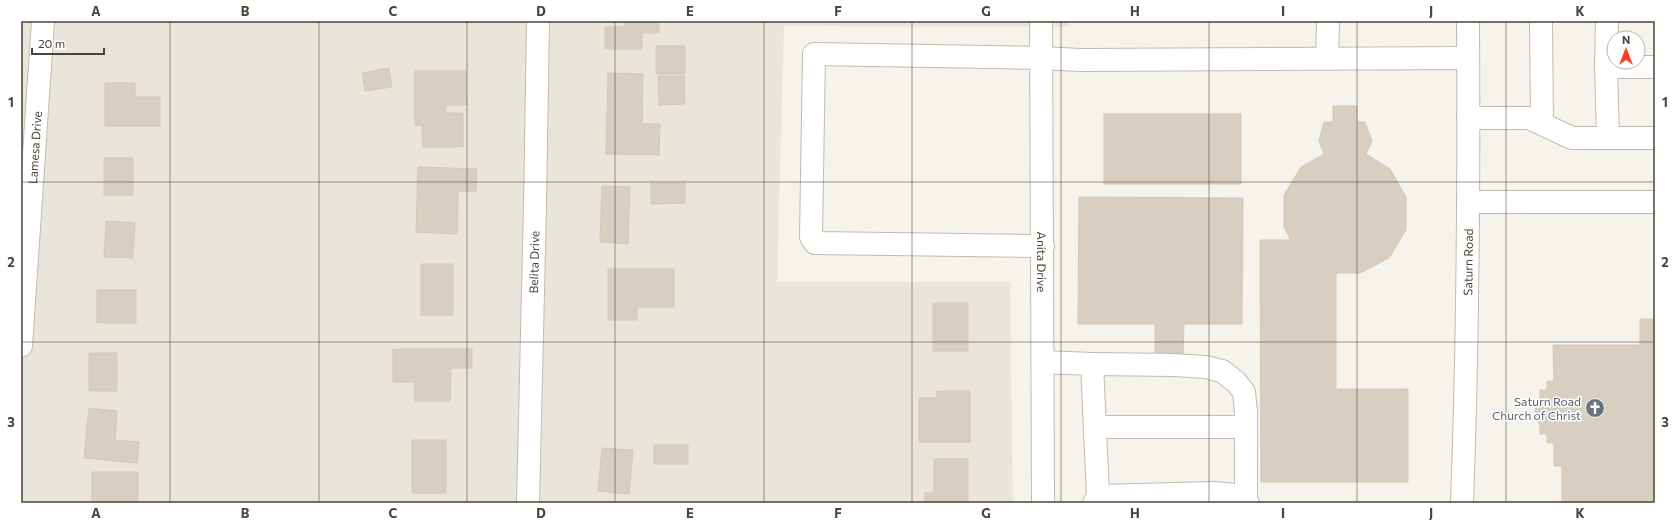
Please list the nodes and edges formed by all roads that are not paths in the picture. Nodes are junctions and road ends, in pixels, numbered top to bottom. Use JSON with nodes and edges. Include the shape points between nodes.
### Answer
{"nodes":[{"id":1,"x":43,"y":21,"type":"edge"},
{"id":2,"x":538,"y":21,"type":"edge"},
{"id":3,"x":1041,"y":21,"type":"edge"},
{"id":4,"x":1328,"y":21,"type":"edge"},
{"id":5,"x":1468,"y":21,"type":"edge"},
{"id":6,"x":1541,"y":21,"type":"edge"},
{"id":7,"x":1041,"y":58,"type":"junction"},
{"id":8,"x":1468,"y":58,"type":"junction"},
{"id":9,"x":1327,"y":59,"type":"junction"},
{"id":10,"x":1606,"y":70,"type":"edge"},
{"id":11,"x":1468,"y":118,"type":"junction"},
{"id":12,"x":1542,"y":124,"type":"junction"},
{"id":13,"x":1608,"y":138,"type":"junction"},
{"id":14,"x":1655,"y":138,"type":"edge"},
{"id":15,"x":1469,"y":202,"type":"junction"},
{"id":16,"x":1655,"y":202,"type":"edge"},
{"id":17,"x":1043,"y":246,"type":"junction"},
{"id":18,"x":21,"y":346,"type":"edge"},
{"id":19,"x":1043,"y":362,"type":"junction"},
{"id":20,"x":1092,"y":364,"type":"junction"},
{"id":21,"x":1095,"y":427,"type":"junction"},
{"id":22,"x":1246,"y":427,"type":"junction"},
{"id":23,"x":1096,"y":500,"type":"edge"},
{"id":24,"x":1247,"y":502,"type":"edge"},
{"id":25,"x":528,"y":503,"type":"edge"},
{"id":26,"x":1043,"y":503,"type":"edge"},
{"id":27,"x":1462,"y":503,"type":"edge"}],
"edges":[{"from":1,"to":18,"type":"street","name":"Lamesa Drive"},
{"from":2,"to":25,"type":"street","name":"Belita Drive"},
{"from":3,"to":7,"type":"street","name":"Anita Drive"},
{"from":4,"to":9,"type":"street"},
{"from":5,"to":8,"type":"street","name":"Saturn Road"},
{"from":6,"to":12,"type":"street"},
{"from":7,"to":9,"type":"street"},
{"from":7,"to":17,"type":"street","name":"Anita Drive"},
{"from":7,"to":17,"type":"street","via":[[814,54],[812,237],[815,243]]},
{"from":8,"to":9,"type":"street"},
{"from":8,"to":11,"type":"street","name":"Saturn Road"},
{"from":10,"to":13,"type":"street"},
{"from":11,"to":12,"type":"street","via":[[1530,118]]},
{"from":11,"to":15,"type":"street","name":"Saturn Road"},
{"from":12,"to":13,"type":"street","via":[[1572,138]]},
{"from":13,"to":14,"type":"street"},
{"from":15,"to":16,"type":"street"},
{"from":15,"to":27,"type":"street","name":"Saturn Road"},
{"from":17,"to":19,"type":"street","name":"Anita Drive"},
{"from":19,"to":20,"type":"street"},
{"from":19,"to":26,"type":"street","name":"Anita Drive"},
{"from":20,"to":21,"type":"street"},
{"from":20,"to":22,"type":"street","via":[[1174,365],[1222,371],[1244,392]]},
{"from":21,"to":22,"type":"street"},
{"from":21,"to":23,"type":"street"},
{"from":22,"to":24,"type":"street"},
{"from":23,"to":24,"type":"street","via":[[1214,493],[1235,495]]}]}
